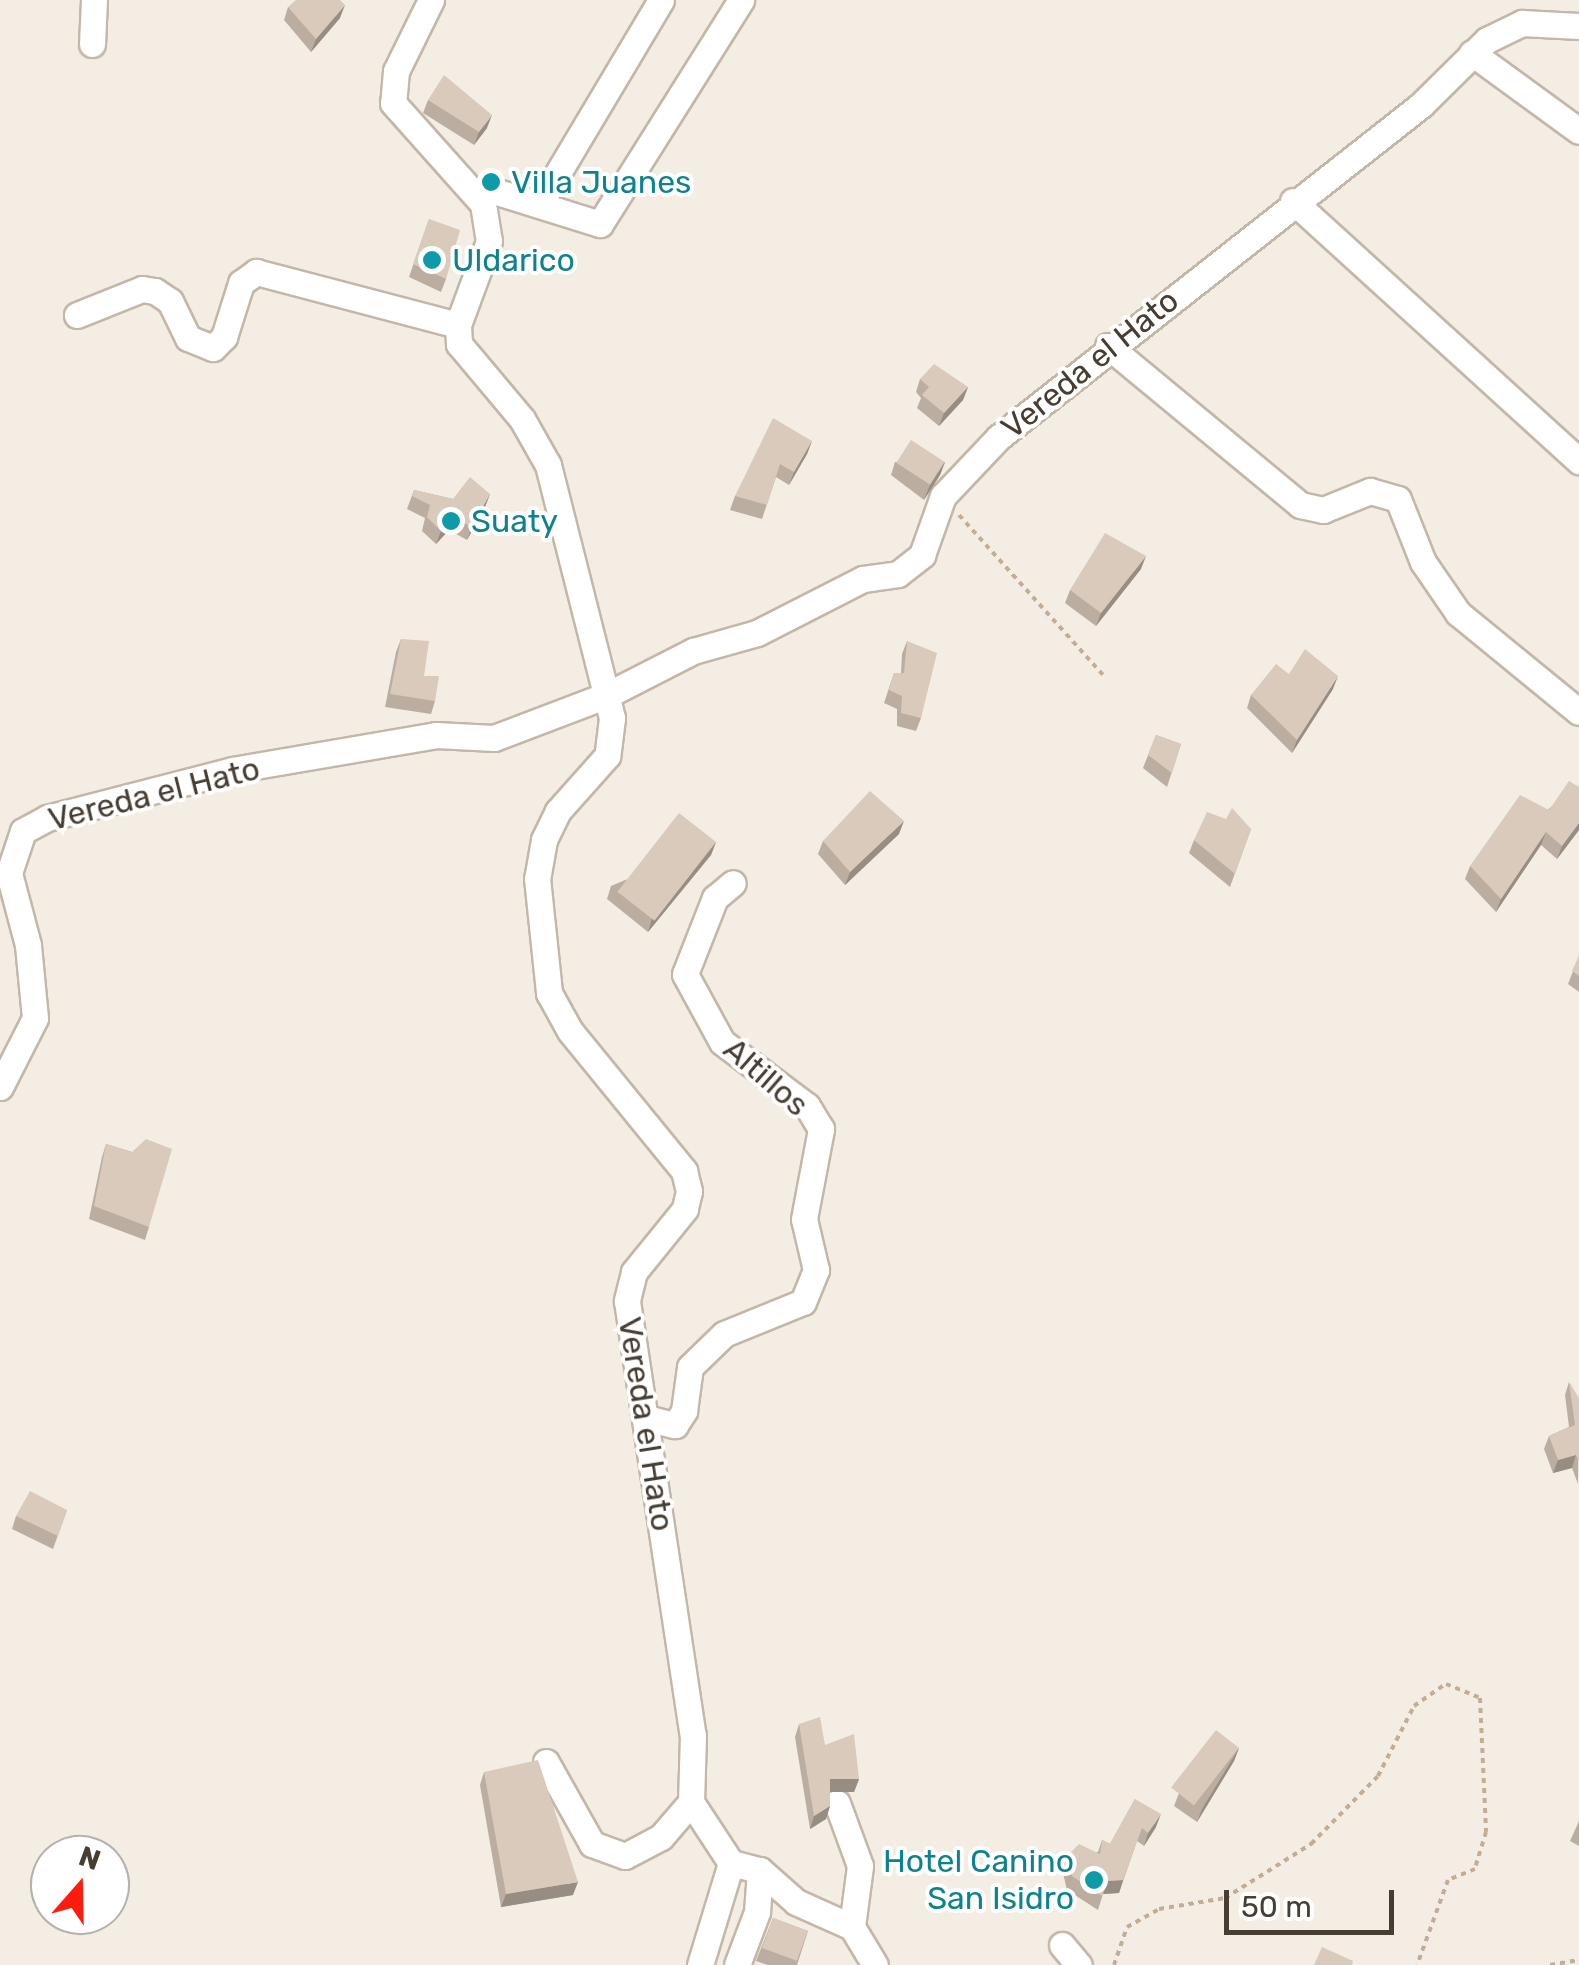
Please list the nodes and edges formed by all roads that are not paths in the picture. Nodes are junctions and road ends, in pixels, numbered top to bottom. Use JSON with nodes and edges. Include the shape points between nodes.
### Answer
{"nodes":[{"id":1,"x":94,"y":0,"type":"edge"},
{"id":2,"x":431,"y":0,"type":"edge"},
{"id":3,"x":661,"y":0,"type":"edge"},
{"id":4,"x":741,"y":0,"type":"edge"},
{"id":5,"x":1579,"y":26,"type":"edge"},
{"id":6,"x":92,"y":44,"type":"dead end"},
{"id":7,"x":1472,"y":53,"type":"junction"},
{"id":8,"x":1579,"y":131,"type":"edge"},
{"id":9,"x":481,"y":187,"type":"junction"},
{"id":10,"x":1292,"y":201,"type":"junction"},
{"id":11,"x":540,"y":204,"type":"junction"},
{"id":12,"x":77,"y":316,"type":"dead end"},
{"id":13,"x":458,"y":325,"type":"junction"},
{"id":14,"x":1108,"y":346,"type":"junction"},
{"id":15,"x":1579,"y":461,"type":"edge"},
{"id":16,"x":606,"y":695,"type":"junction"},
{"id":17,"x":1579,"y":712,"type":"edge"},
{"id":18,"x":732,"y":883,"type":"dead end"},
{"id":19,"x":0,"y":1087,"type":"edge"},
{"id":20,"x":646,"y":1418,"type":"junction"},
{"id":21,"x":546,"y":1762,"type":"dead end"},
{"id":22,"x":691,"y":1802,"type":"junction"},
{"id":23,"x":837,"y":1803,"type":"dead end"},
{"id":24,"x":731,"y":1863,"type":"junction"},
{"id":25,"x":760,"y":1870,"type":"junction"},
{"id":26,"x":852,"y":1927,"type":"junction"},
{"id":27,"x":700,"y":1965,"type":"edge"},
{"id":28,"x":737,"y":1965,"type":"edge"},
{"id":29,"x":875,"y":1965,"type":"edge"}],
"edges":[{"from":1,"to":6,"type":"street"},
{"from":2,"to":9,"type":"street","via":[[396,70],[393,103]]},
{"from":3,"to":11,"type":"street"},
{"from":4,"to":11,"type":"street","via":[[600,224]]},
{"from":5,"to":7,"type":"street","name":"Vereda el Hato","via":[[1512,26]]},
{"from":7,"to":8,"type":"street"},
{"from":7,"to":10,"type":"street","name":"Vereda el Hato","via":[[1422,105]]},
{"from":9,"to":11,"type":"street"},
{"from":9,"to":13,"type":"street","via":[[489,242]]},
{"from":10,"to":14,"type":"street","name":"Vereda el Hato"},
{"from":10,"to":15,"type":"street"},
{"from":12,"to":13,"type":"street","via":[[142,289],[155,291],[170,301],[188,338],[213,348],[224,337],[241,283],[256,272]]},
{"from":13,"to":16,"type":"street","name":"Vereda el Hato","via":[[459,344],[530,429],[548,464]]},
{"from":14,"to":16,"type":"street","name":"Vereda el Hato","via":[[999,437],[943,496],[911,567],[863,579]]},
{"from":14,"to":17,"type":"street","via":[[1300,505],[1323,510],[1370,491],[1398,498],[1441,592],[1474,628]]},
{"from":16,"to":19,"type":"street","name":"Vereda el Hato","via":[[494,738],[436,735],[232,770],[47,818],[24,831],[9,873],[36,1005],[29,1036]]},
{"from":16,"to":20,"type":"street","name":"Vereda el Hato","via":[[612,718],[606,756],[558,811],[537,878],[550,993],[570,1031],[684,1171],[685,1209],[634,1272],[627,1301]]},
{"from":18,"to":20,"type":"street","name":"Altillos","via":[[715,898],[685,974],[722,1042],[807,1106],[822,1129],[804,1219],[816,1270],[803,1302],[724,1334],[690,1367],[684,1411],[674,1425]]},
{"from":20,"to":22,"type":"street","name":"Vereda el Hato","via":[[692,1735]]},
{"from":21,"to":22,"type":"street","via":[[592,1844],[626,1856],[661,1836]]},
{"from":22,"to":24,"type":"street"},
{"from":23,"to":26,"type":"street","via":[[860,1866]]},
{"from":24,"to":25,"type":"street"},
{"from":24,"to":27,"type":"street"},
{"from":25,"to":26,"type":"street","via":[[796,1902]]},
{"from":25,"to":28,"type":"street","via":[[757,1912]]},
{"from":26,"to":29,"type":"street"}]}
